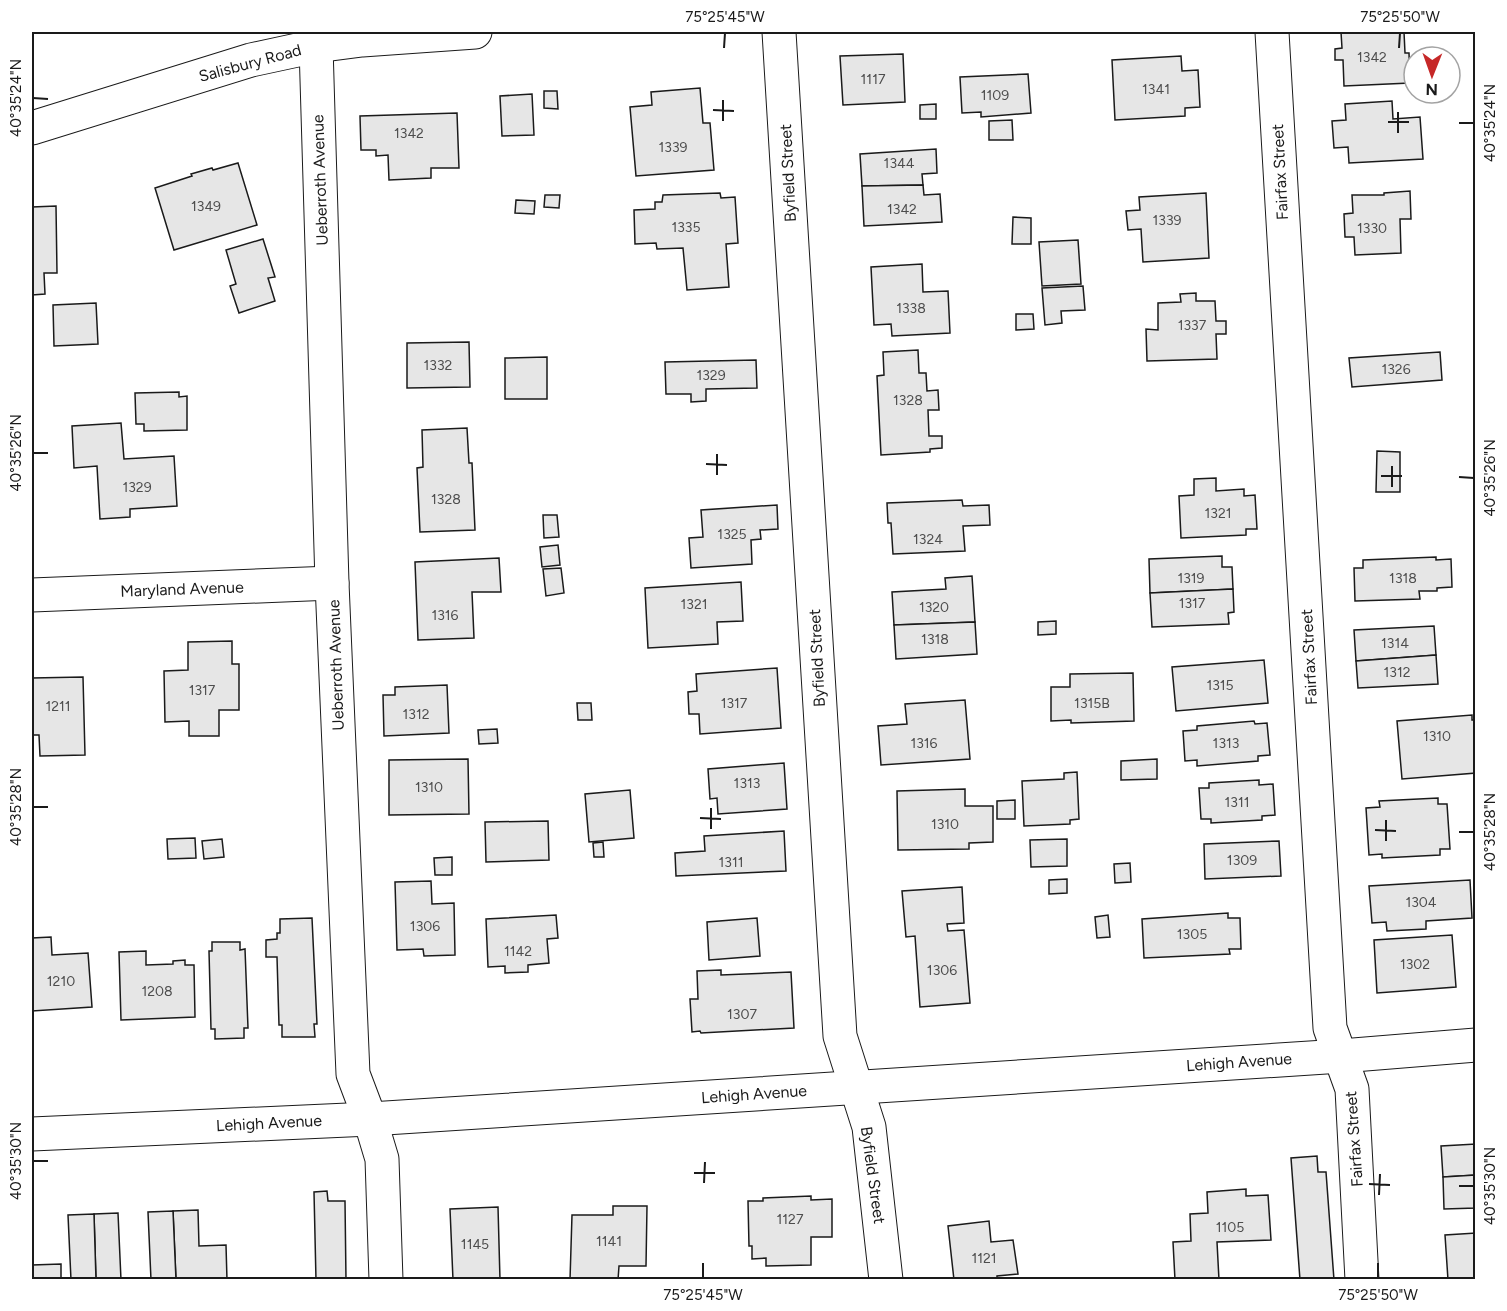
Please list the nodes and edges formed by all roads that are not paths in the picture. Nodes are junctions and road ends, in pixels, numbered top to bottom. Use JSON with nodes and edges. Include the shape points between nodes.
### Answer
{"nodes":[{"id":1,"x":475,"y":32,"type":"edge"},
{"id":2,"x":779,"y":32,"type":"edge"},
{"id":3,"x":1272,"y":32,"type":"edge"},
{"id":4,"x":316,"y":46,"type":"junction"},
{"id":5,"x":32,"y":128,"type":"edge"},
{"id":6,"x":332,"y":583,"type":"junction"},
{"id":7,"x":32,"y":595,"type":"edge"},
{"id":8,"x":1476,"y":1045,"type":"edge"},
{"id":9,"x":1341,"y":1056,"type":"junction"},
{"id":10,"x":855,"y":1087,"type":"junction"},
{"id":11,"x":370,"y":1119,"type":"junction"},
{"id":12,"x":32,"y":1134,"type":"edge"},
{"id":13,"x":386,"y":1280,"type":"edge"},
{"id":14,"x":886,"y":1280,"type":"edge"},
{"id":15,"x":1362,"y":1280,"type":"edge"}],
"edges":[{"from":1,"to":4,"type":"street","name":"Salisbury Road"},
{"from":2,"to":10,"type":"street","name":"Byfield Street","via":[[840,1036]]},
{"from":3,"to":9,"type":"street","name":"Fairfax Street","via":[[1330,1028]]},
{"from":4,"to":5,"type":"street","name":"Salisbury Road","via":[[251,60]]},
{"from":4,"to":6,"type":"street","name":"Ueberroth Avenue"},
{"from":6,"to":7,"type":"street","name":"Maryland Avenue"},
{"from":6,"to":11,"type":"street","name":"Ueberroth Avenue","via":[[353,1074]]},
{"from":8,"to":9,"type":"street","name":"Lehigh Avenue"},
{"from":9,"to":10,"type":"street","name":"Lehigh Avenue"},
{"from":9,"to":15,"type":"street","name":"Fairfax Street","via":[[1352,1089]]},
{"from":10,"to":11,"type":"street","name":"Lehigh Avenue"},
{"from":10,"to":14,"type":"street","name":"Byfield Street","via":[[869,1127]]},
{"from":11,"to":12,"type":"street","name":"Lehigh Avenue"},
{"from":11,"to":13,"type":"street","name":"Ueberroth Avenue","via":[[382,1159]]}]}
